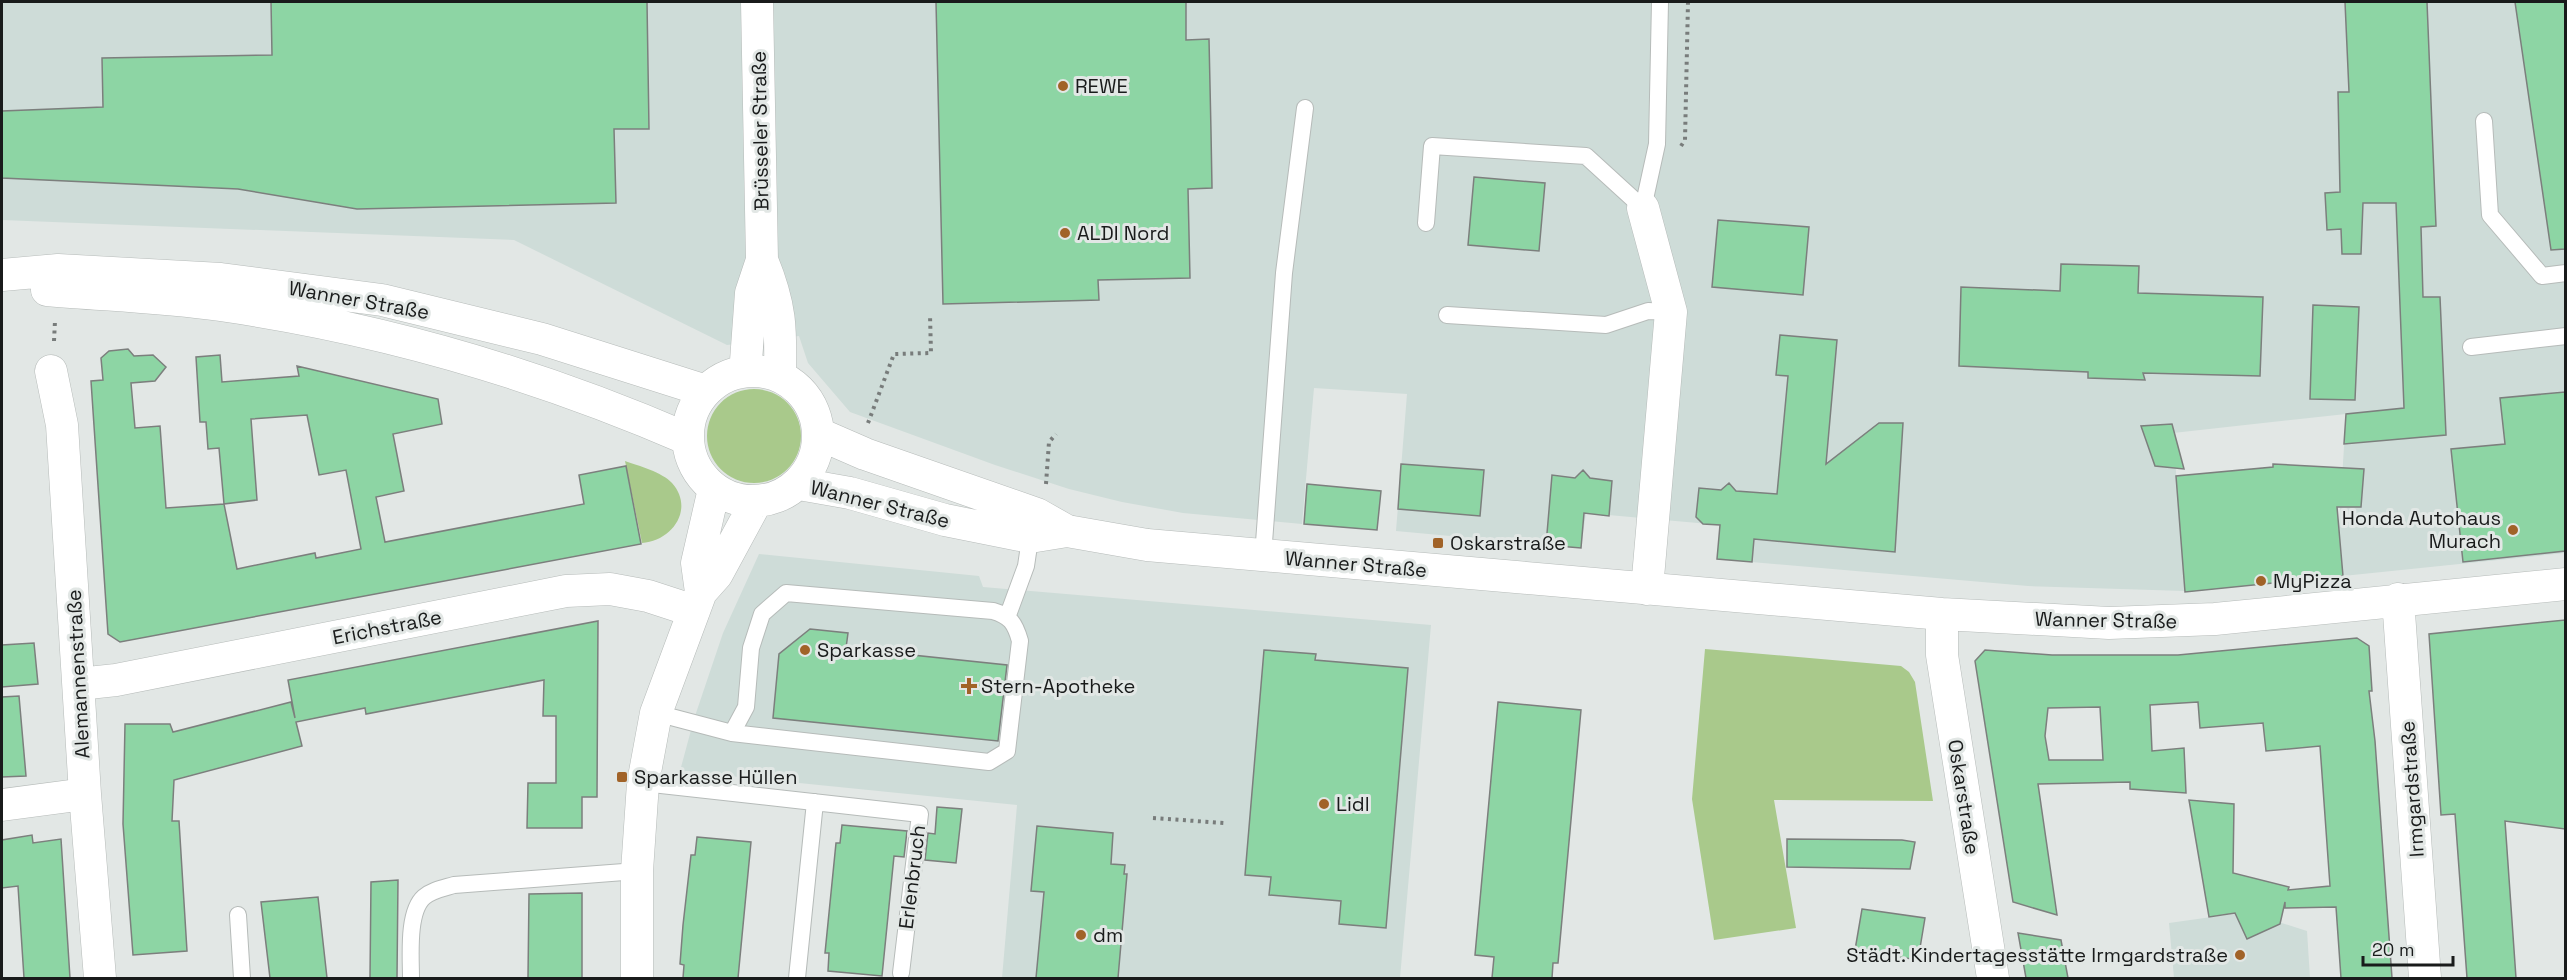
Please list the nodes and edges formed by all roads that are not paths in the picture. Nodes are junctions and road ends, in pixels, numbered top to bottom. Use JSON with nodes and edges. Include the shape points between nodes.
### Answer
{"nodes":[{"id":1,"x":757,"y":2,"type":"edge"},
{"id":2,"x":1660,"y":2,"type":"edge"},
{"id":3,"x":1305,"y":108,"type":"dead end"},
{"id":4,"x":2484,"y":121,"type":"dead end"},
{"id":5,"x":1643,"y":208,"type":"junction"},
{"id":6,"x":1426,"y":223,"type":"dead end"},
{"id":7,"x":762,"y":260,"type":"junction"},
{"id":8,"x":2565,"y":273,"type":"edge"},
{"id":9,"x":2,"y":275,"type":"edge"},
{"id":10,"x":2,"y":286,"type":"edge"},
{"id":11,"x":1671,"y":312,"type":"junction"},
{"id":12,"x":1447,"y":315,"type":"dead end"},
{"id":13,"x":2565,"y":336,"type":"edge"},
{"id":14,"x":2471,"y":347,"type":"dead end"},
{"id":15,"x":51,"y":371,"type":"road end"},
{"id":16,"x":748,"y":371,"type":"junction"},
{"id":17,"x":780,"y":376,"type":"junction"},
{"id":18,"x":706,"y":391,"type":"junction"},
{"id":19,"x":819,"y":434,"type":"junction"},
{"id":20,"x":688,"y":439,"type":"junction"},
{"id":21,"x":799,"y":484,"type":"junction"},
{"id":22,"x":714,"y":489,"type":"junction"},
{"id":23,"x":756,"y":502,"type":"junction"},
{"id":24,"x":1033,"y":526,"type":"junction"},
{"id":25,"x":1263,"y":556,"type":"junction"},
{"id":26,"x":2565,"y":584,"type":"edge"},
{"id":27,"x":1647,"y":589,"type":"junction"},
{"id":28,"x":2398,"y":599,"type":"junction"},
{"id":29,"x":697,"y":601,"type":"junction"},
{"id":30,"x":1942,"y":614,"type":"junction"},
{"id":31,"x":1008,"y":615,"type":"junction"},
{"id":32,"x":79,"y":684,"type":"junction"},
{"id":33,"x":656,"y":713,"type":"junction"},
{"id":34,"x":732,"y":732,"type":"junction"},
{"id":35,"x":643,"y":783,"type":"junction"},
{"id":36,"x":85,"y":794,"type":"junction"},
{"id":37,"x":815,"y":802,"type":"junction"},
{"id":38,"x":2,"y":805,"type":"edge"},
{"id":39,"x":638,"y":871,"type":"junction"},
{"id":40,"x":238,"y":915,"type":"dead end"},
{"id":41,"x":901,"y":973,"type":"dead end"},
{"id":42,"x":100,"y":978,"type":"edge"},
{"id":43,"x":242,"y":978,"type":"edge"},
{"id":44,"x":411,"y":978,"type":"edge"},
{"id":45,"x":637,"y":978,"type":"edge"},
{"id":46,"x":797,"y":978,"type":"edge"},
{"id":47,"x":1993,"y":978,"type":"edge"},
{"id":48,"x":2425,"y":978,"type":"edge"}],
"edges":[{"from":1,"to":7,"type":"street","name":"Brüsseler Straße"},
{"from":2,"to":5,"type":"lane","via":[[1657,144]]},
{"from":3,"to":25,"type":"lane","via":[[1284,273]]},
{"from":4,"to":8,"type":"lane","via":[[2490,215],[2542,276]]},
{"from":5,"to":6,"type":"lane","via":[[1586,156],[1432,146]]},
{"from":5,"to":11,"type":"street"},
{"from":7,"to":16,"type":"street","name":"Brüsseler Straße","via":[[751,293]]},
{"from":7,"to":17,"type":"street","name":"Brüsseler Straße","via":[[776,294],[781,326]]},
{"from":9,"to":18,"type":"street","name":"Wanner Straße","via":[[58,270],[221,279],[382,300],[542,339]]},
{"from":10,"to":20,"type":"street","name":"Wanner Straße","via":[[218,304],[370,332],[531,377]]},
{"from":11,"to":12,"type":"lane","via":[[1648,311],[1606,325]]},
{"from":11,"to":27,"type":"street"},
{"from":13,"to":14,"type":"lane"},
{"from":15,"to":32,"type":"street","name":"Alemannenstraße","via":[[62,425]]},
{"from":16,"to":17,"type":"street","name":"Wanner Straße"},
{"from":16,"to":18,"type":"street","name":"Wanner Straße","via":[[725,377]]},
{"from":17,"to":19,"type":"street","name":"Wanner Straße","via":[[808,400]]},
{"from":18,"to":20,"type":"street","name":"Wanner Straße","via":[[695,405]]},
{"from":19,"to":21,"type":"street","name":"Wanner Straße","via":[[817,452]]},
{"from":19,"to":24,"type":"street","name":"Wanner Straße"},
{"from":20,"to":22,"type":"street","name":"Wanner Straße","via":[[691,458],[700,476]]},
{"from":21,"to":23,"type":"street","name":"Wanner Straße","via":[[779,496]]},
{"from":21,"to":24,"type":"street","name":"Wanner Straße","via":[[850,493],[945,520]]},
{"from":22,"to":23,"type":"street","name":"Wanner Straße","via":[[741,501]]},
{"from":22,"to":29,"type":"street","via":[[697,563]]},
{"from":23,"to":29,"type":"street","via":[[717,574]]},
{"from":24,"to":25,"type":"street","name":"Wanner Straße","via":[[1147,545]]},
{"from":24,"to":31,"type":"lane","via":[[1026,566]]},
{"from":25,"to":27,"type":"street","name":"Wanner Straße"},
{"from":26,"to":28,"type":"street","name":"Wanner Straße"},
{"from":27,"to":30,"type":"street","name":"Wanner Straße"},
{"from":28,"to":30,"type":"street","name":"Wanner Straße","via":[[2139,624]]},
{"from":28,"to":48,"type":"street","name":"Irmgardstraße"},
{"from":29,"to":32,"type":"street","name":"Erichstraße","via":[[610,589],[566,591],[116,680]]},
{"from":29,"to":33,"type":"street"},
{"from":30,"to":47,"type":"street","name":"Oskarstraße","via":[[1942,655]]},
{"from":31,"to":34,"type":"lane","via":[[786,593],[762,614],[751,648],[746,707]]},
{"from":31,"to":34,"type":"lane","via":[[1020,641],[1007,751],[989,762]]},
{"from":32,"to":36,"type":"street","name":"Alemannenstraße"},
{"from":33,"to":34,"type":"lane"},
{"from":33,"to":35,"type":"street"},
{"from":35,"to":37,"type":"lane","name":"Erlenbruch"},
{"from":35,"to":39,"type":"street"},
{"from":36,"to":38,"type":"street"},
{"from":36,"to":42,"type":"street","name":"Alemannenstraße"},
{"from":37,"to":41,"type":"lane","name":"Erlenbruch","via":[[920,814]]},
{"from":37,"to":46,"type":"lane"},
{"from":39,"to":44,"type":"lane","via":[[435,890],[423,898],[416,910],[411,936]]},
{"from":39,"to":45,"type":"street"},
{"from":40,"to":43,"type":"lane"}]}
